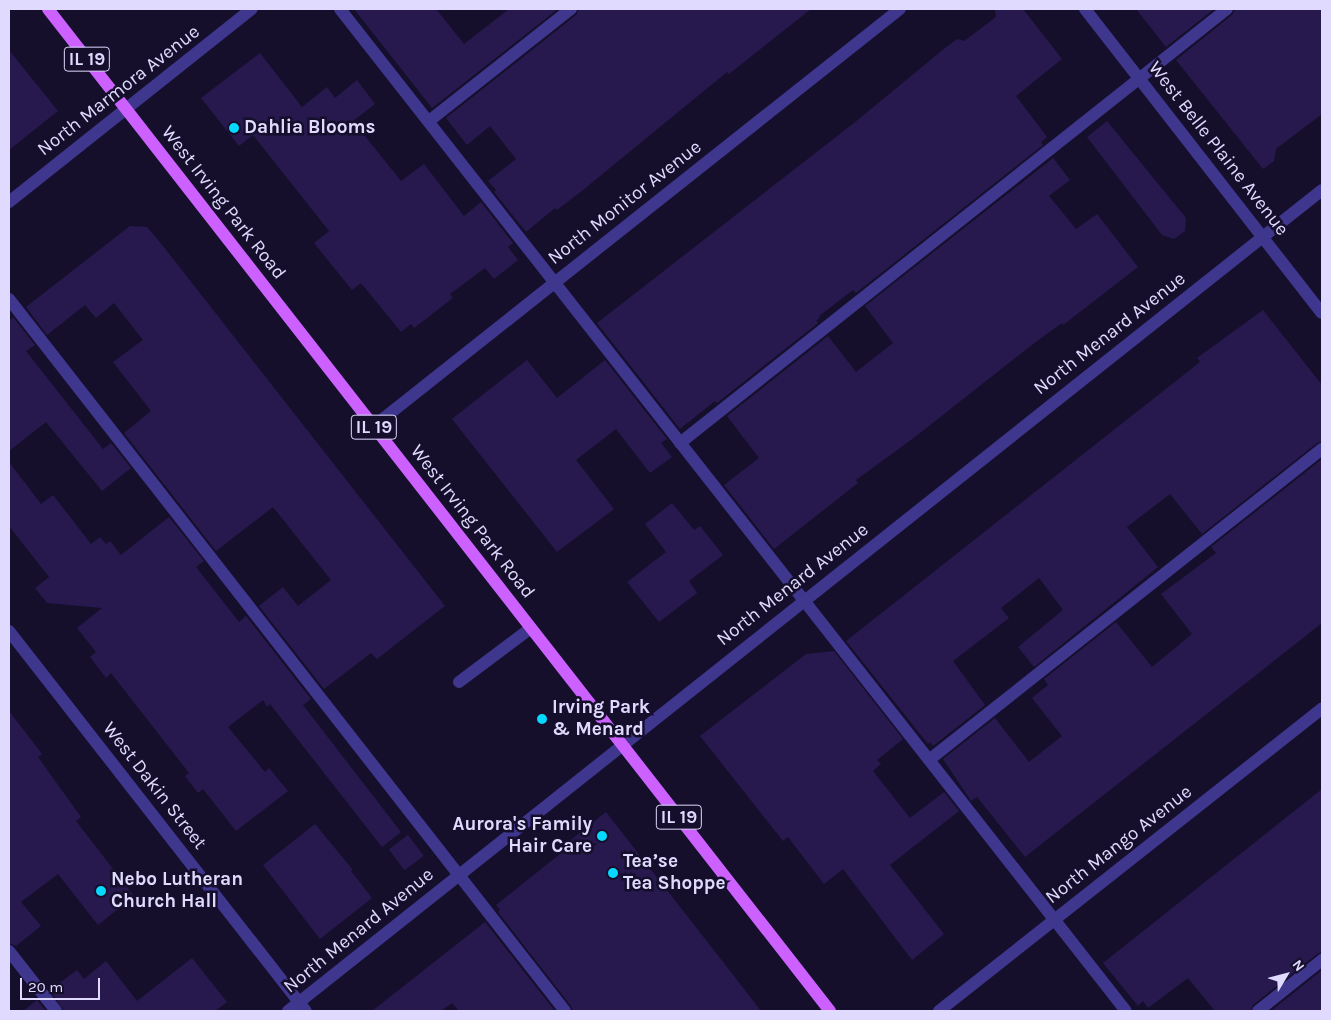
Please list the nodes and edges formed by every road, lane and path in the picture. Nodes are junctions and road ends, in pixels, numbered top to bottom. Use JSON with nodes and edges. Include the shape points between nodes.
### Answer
{"nodes":[{"id":1,"x":48,"y":9,"type":"edge"},
{"id":2,"x":252,"y":9,"type":"edge"},
{"id":3,"x":340,"y":9,"type":"edge"},
{"id":4,"x":571,"y":9,"type":"edge"},
{"id":5,"x":900,"y":9,"type":"edge"},
{"id":6,"x":1085,"y":9,"type":"edge"},
{"id":7,"x":1227,"y":9,"type":"edge"},
{"id":8,"x":1139,"y":79,"type":"junction"},
{"id":9,"x":126,"y":109,"type":"junction"},
{"id":10,"x":429,"y":122,"type":"junction"},
{"id":11,"x":1322,"y":190,"type":"edge"},
{"id":12,"x":9,"y":202,"type":"edge"},
{"id":13,"x":1263,"y":237,"type":"junction"},
{"id":14,"x":554,"y":283,"type":"junction"},
{"id":15,"x":9,"y":299,"type":"edge"},
{"id":16,"x":1322,"y":313,"type":"edge"},
{"id":17,"x":374,"y":426,"type":"junction"},
{"id":18,"x":680,"y":443,"type":"junction"},
{"id":19,"x":1322,"y":449,"type":"edge"},
{"id":20,"x":804,"y":600,"type":"junction"},
{"id":21,"x":532,"y":628,"type":"junction"},
{"id":22,"x":9,"y":631,"type":"edge"},
{"id":23,"x":459,"y":682,"type":"dead end"},
{"id":24,"x":1322,"y":708,"type":"edge"},
{"id":25,"x":622,"y":744,"type":"junction"},
{"id":26,"x":929,"y":760,"type":"junction"},
{"id":27,"x":459,"y":875,"type":"junction"},
{"id":28,"x":1054,"y":920,"type":"junction"},
{"id":29,"x":9,"y":951,"type":"edge"},
{"id":30,"x":1322,"y":960,"type":"edge"},
{"id":31,"x":303,"y":1007,"type":"edge"},
{"id":32,"x":56,"y":1011,"type":"edge"},
{"id":33,"x":288,"y":1011,"type":"edge"},
{"id":34,"x":565,"y":1011,"type":"edge"},
{"id":35,"x":830,"y":1011,"type":"edge"},
{"id":36,"x":939,"y":1011,"type":"edge"},
{"id":37,"x":1126,"y":1011,"type":"edge"},
{"id":38,"x":1258,"y":1011,"type":"edge"}],
"edges":[{"from":1,"to":9,"type":"main road","name":"West Irving Park Road","number":"IL 19"},
{"from":2,"to":9,"type":"street","name":"North Marmora Avenue"},
{"from":3,"to":10,"type":"street"},
{"from":4,"to":10,"type":"street"},
{"from":5,"to":14,"type":"street","name":"North Monitor Avenue"},
{"from":6,"to":8,"type":"street","name":"West Belle Plaine Avenue"},
{"from":7,"to":8,"type":"street"},
{"from":8,"to":13,"type":"street","name":"West Belle Plaine Avenue"},
{"from":8,"to":18,"type":"street"},
{"from":9,"to":12,"type":"street","name":"North Marmora Avenue"},
{"from":9,"to":17,"type":"main road","name":"West Irving Park Road","number":"IL 19"},
{"from":10,"to":14,"type":"street"},
{"from":11,"to":13,"type":"street","name":"North Menard Avenue"},
{"from":13,"to":16,"type":"street","name":"West Belle Plaine Avenue"},
{"from":13,"to":20,"type":"street","name":"North Menard Avenue"},
{"from":14,"to":17,"type":"street","name":"North Monitor Avenue"},
{"from":14,"to":18,"type":"street"},
{"from":15,"to":27,"type":"street"},
{"from":17,"to":21,"type":"main road","name":"West Irving Park Road","number":"IL 19"},
{"from":18,"to":20,"type":"street"},
{"from":19,"to":26,"type":"street"},
{"from":20,"to":25,"type":"street","name":"North Menard Avenue"},
{"from":20,"to":26,"type":"street"},
{"from":21,"to":23,"type":"street"},
{"from":21,"to":25,"type":"main road","name":"West Irving Park Road","number":"IL 19"},
{"from":22,"to":31,"type":"street","name":"West Dakin Street"},
{"from":24,"to":28,"type":"street","name":"North Mango Avenue"},
{"from":25,"to":27,"type":"street","name":"North Menard Avenue"},
{"from":25,"to":35,"type":"main road","name":"West Irving Park Road","number":"IL 19"},
{"from":26,"to":28,"type":"street"},
{"from":27,"to":31,"type":"street","name":"North Menard Avenue"},
{"from":27,"to":34,"type":"street"},
{"from":28,"to":36,"type":"street","name":"North Mango Avenue"},
{"from":28,"to":37,"type":"street"},
{"from":29,"to":32,"type":"street"},
{"from":30,"to":38,"type":"street"},
{"from":31,"to":33,"type":"street","name":"North Menard Avenue"}]}
